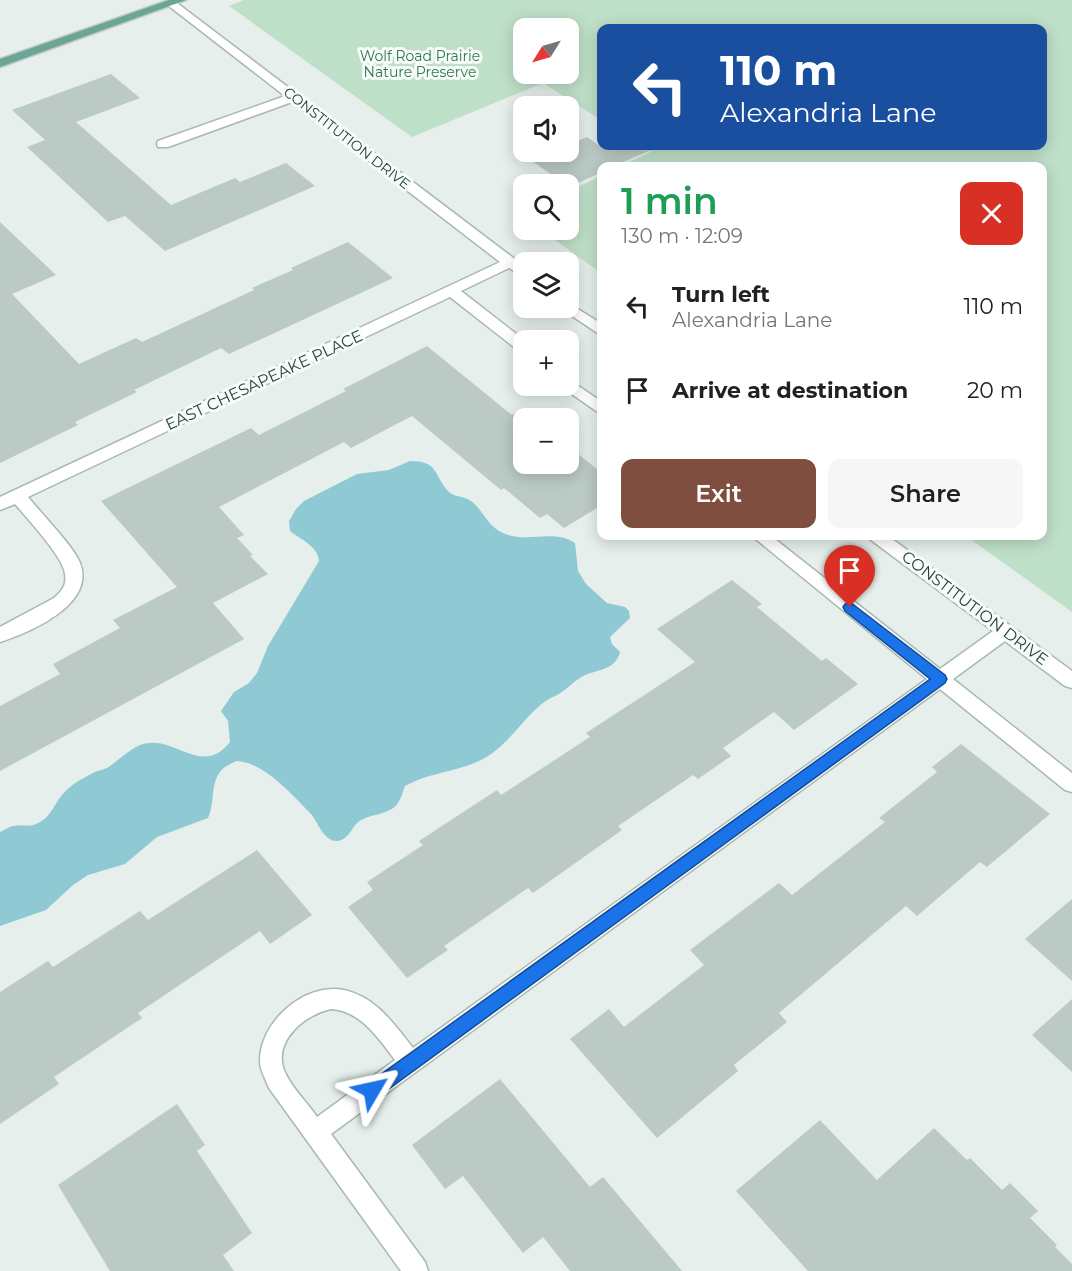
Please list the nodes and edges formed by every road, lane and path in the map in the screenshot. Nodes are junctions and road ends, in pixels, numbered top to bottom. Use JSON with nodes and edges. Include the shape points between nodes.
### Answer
{"nodes":[{"id":1,"x":176,"y":2,"type":"edge"},
{"id":2,"x":0,"y":63,"type":"edge"},
{"id":3,"x":293,"y":97,"type":"junction"},
{"id":4,"x":163,"y":144,"type":"dead end"},
{"id":5,"x":509,"y":263,"type":"junction"},
{"id":6,"x":513,"y":266,"type":"edge"},
{"id":7,"x":452,"y":291,"type":"junction"},
{"id":8,"x":579,"y":315,"type":"edge"},
{"id":9,"x":597,"y":327,"type":"edge"},
{"id":10,"x":513,"y":339,"type":"edge"},
{"id":11,"x":579,"y":392,"type":"edge"},
{"id":12,"x":597,"y":406,"type":"edge"},
{"id":13,"x":18,"y":496,"type":"junction"},
{"id":14,"x":0,"y":504,"type":"edge"},
{"id":15,"x":765,"y":540,"type":"edge"},
{"id":16,"x":882,"y":540,"type":"edge"},
{"id":17,"x":1006,"y":631,"type":"junction"},
{"id":18,"x":0,"y":635,"type":"edge"},
{"id":19,"x":940,"y":679,"type":"junction"},
{"id":20,"x":1072,"y":681,"type":"edge"},
{"id":21,"x":1072,"y":784,"type":"edge"},
{"id":22,"x":411,"y":1063,"type":"junction"},
{"id":23,"x":315,"y":1132,"type":"junction"},
{"id":24,"x":416,"y":1271,"type":"edge"}],
"edges":[{"from":1,"to":2,"type":"main road"},
{"from":1,"to":3,"type":"street","name":"CONSTITUTION DRIVE"},
{"from":3,"to":4,"type":"street"},
{"from":3,"to":5,"type":"street","name":"CONSTITUTION DRIVE"},
{"from":5,"to":6,"type":"street","name":"CONSTITUTION DRIVE"},
{"from":5,"to":7,"type":"street","name":"EAST CHESAPEAKE PLACE"},
{"from":7,"to":10,"type":"street"},
{"from":7,"to":13,"type":"street","name":"EAST CHESAPEAKE PLACE"},
{"from":8,"to":9,"type":"street"},
{"from":11,"to":12,"type":"street"},
{"from":13,"to":14,"type":"street","name":"EAST CHESAPEAKE PLACE"},
{"from":13,"to":18,"type":"street","via":[[71,562],[75,581],[67,598],[57,606]]},
{"from":15,"to":19,"type":"street"},
{"from":16,"to":17,"type":"street","name":"CONSTITUTION DRIVE"},
{"from":17,"to":19,"type":"street"},
{"from":17,"to":20,"type":"street","name":"CONSTITUTION DRIVE"},
{"from":19,"to":21,"type":"street"},
{"from":19,"to":22,"type":"street"},
{"from":22,"to":23,"type":"street"},
{"from":22,"to":23,"type":"street","via":[[363,1008],[344,1000],[326,999],[294,1015],[274,1045],[271,1063],[277,1080]]},
{"from":23,"to":24,"type":"street"}]}
